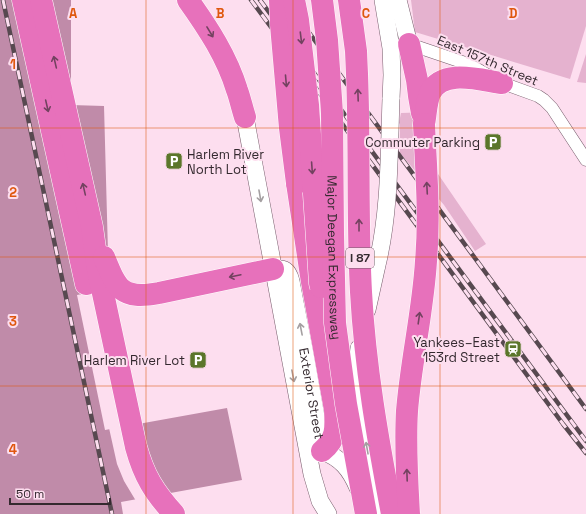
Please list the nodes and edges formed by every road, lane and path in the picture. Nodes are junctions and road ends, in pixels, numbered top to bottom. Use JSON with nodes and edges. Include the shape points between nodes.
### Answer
{"nodes":[{"id":1,"x":23,"y":0,"type":"edge"},
{"id":2,"x":41,"y":0,"type":"edge"},
{"id":3,"x":188,"y":0,"type":"edge"},
{"id":4,"x":280,"y":0,"type":"edge"},
{"id":5,"x":294,"y":0,"type":"edge"},
{"id":6,"x":322,"y":0,"type":"edge"},
{"id":7,"x":349,"y":0,"type":"edge"},
{"id":8,"x":383,"y":0,"type":"edge"},
{"id":9,"x":398,"y":0,"type":"edge"},
{"id":10,"x":409,"y":44,"type":"junction"},
{"id":11,"x":502,"y":83,"type":"junction"},
{"id":12,"x":424,"y":95,"type":"junction"},
{"id":13,"x":245,"y":116,"type":"joint"},
{"id":14,"x":586,"y":160,"type":"edge"},
{"id":15,"x":92,"y":227,"type":"junction"},
{"id":16,"x":273,"y":269,"type":"junction"},
{"id":17,"x":336,"y":323,"type":"junction"},
{"id":18,"x":315,"y":453,"type":"junction"},
{"id":19,"x":156,"y":514,"type":"edge"},
{"id":20,"x":174,"y":514,"type":"edge"},
{"id":21,"x":328,"y":514,"type":"edge"},
{"id":22,"x":367,"y":514,"type":"edge"},
{"id":23,"x":378,"y":514,"type":"edge"},
{"id":24,"x":392,"y":514,"type":"edge"},
{"id":25,"x":409,"y":514,"type":"edge"}],
"edges":[{"from":1,"to":19,"type":"highway","one_way":true,"via":[[124,451],[140,492]]},
{"from":15,"to":2,"type":"highway","one_way":true},
{"from":3,"to":13,"type":"highway","one_way":true,"via":[[224,56]]},
{"from":4,"to":18,"type":"highway","one_way":true,"bridge":true,"via":[[297,183],[335,410],[336,425],[332,441]]},
{"from":5,"to":17,"type":"highway","one_way":true,"bridge":true,"via":[[308,105],[320,283]]},
{"from":6,"to":17,"type":"highway","name":"Major Deegan Expressway","number":"I 87","bridge":true,"via":[[332,112]]},
{"from":24,"to":7,"type":"highway","name":"Major Deegan Expressway","number":"I 87","one_way":true,"bridge":true,"via":[[370,388],[365,342],[359,245],[356,51]]},
{"from":23,"to":8,"type":"main road","one_way":true,"bridge":true,"via":[[360,412],[357,377],[361,336],[381,250],[385,218],[392,75],[391,48]]},
{"from":9,"to":10,"type":"main road"},
{"from":10,"to":11,"type":"street","name":"East 157th Street","via":[[468,64]]},
{"from":10,"to":12,"type":"highway","via":[[417,80]]},
{"from":11,"to":12,"type":"highway","via":[[463,77],[446,79]]},
{"from":11,"to":14,"type":"street","name":"East 157th Street","via":[[544,100]]},
{"from":25,"to":12,"type":"highway","one_way":true,"bridge":true,"via":[[406,460],[408,410],[428,243],[424,124],[427,100]]},
{"from":13,"to":16,"type":"main road","one_way":true},
{"from":16,"to":15,"type":"highway","one_way":true,"via":[[159,293],[138,295],[120,289],[113,279]]},
{"from":15,"to":20,"type":"highway","via":[[98,270],[138,456],[152,488]]},
{"from":16,"to":18,"type":"main road","name":"Exterior Street","via":[[283,269],[292,281],[305,354]]},
{"from":17,"to":22,"type":"highway","name":"Major Deegan Expressway","number":"I 87","bridge":true,"via":[[346,404]]},
{"from":18,"to":21,"type":"main road","name":"Exterior Street","via":[[312,474],[320,501]]},
{"from":18,"to":22,"type":"main road","name":"Exterior Street","via":[[338,458],[350,472]]}]}
